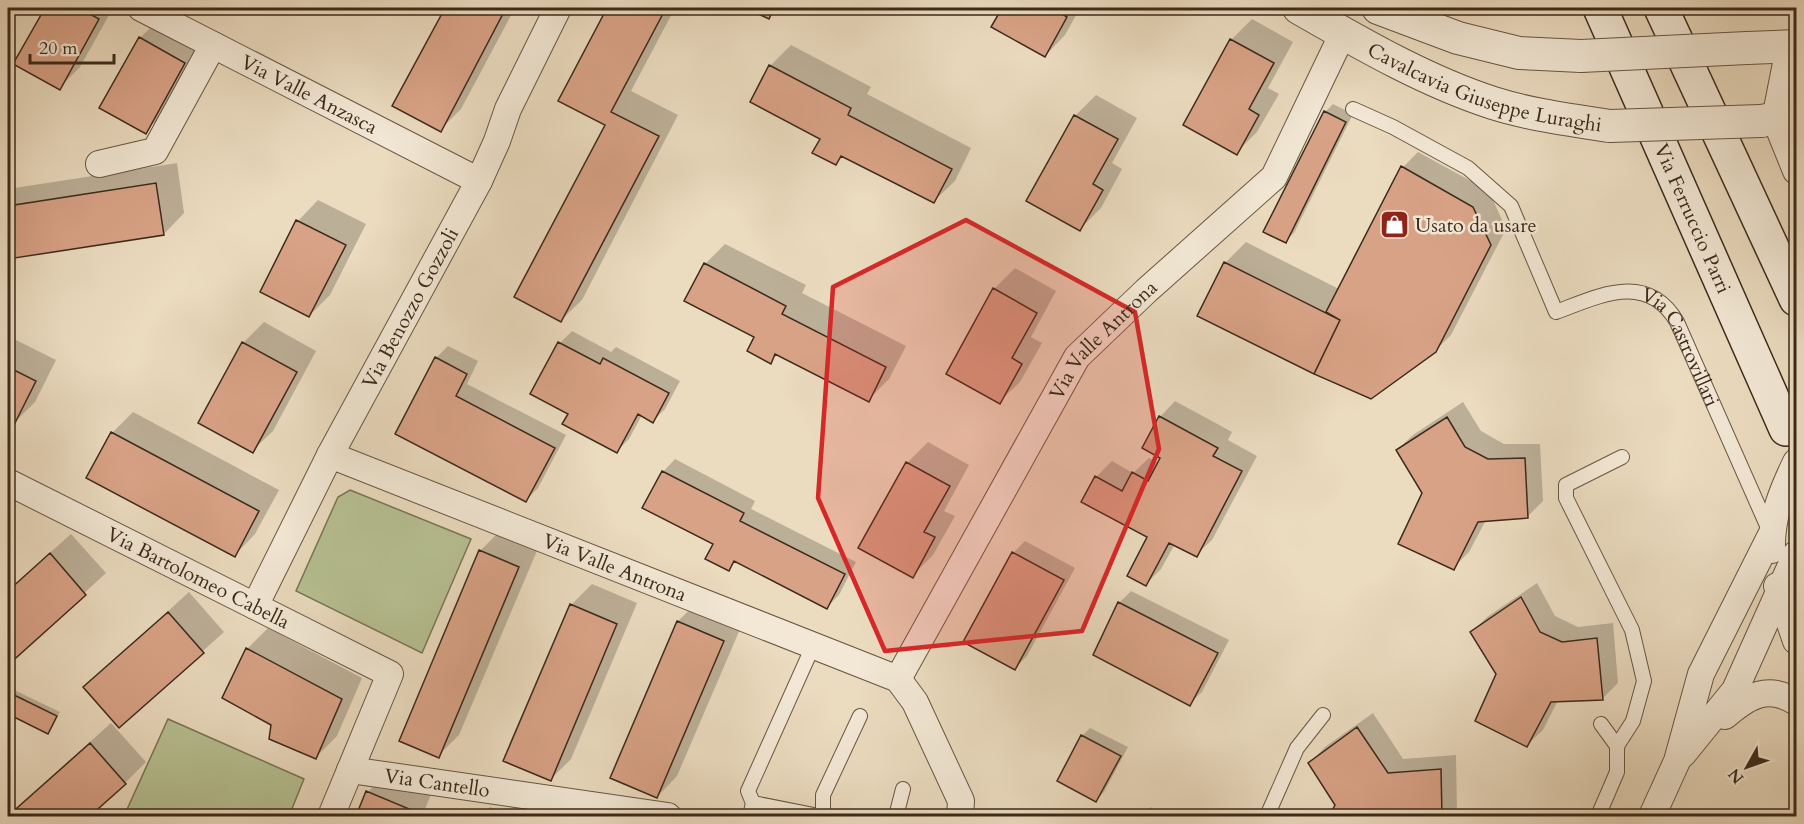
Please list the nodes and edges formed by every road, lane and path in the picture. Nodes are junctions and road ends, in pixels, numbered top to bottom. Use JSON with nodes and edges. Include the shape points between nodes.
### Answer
{"nodes":[{"id":1,"x":141,"y":8,"type":"edge"},
{"id":2,"x":558,"y":8,"type":"edge"},
{"id":3,"x":1299,"y":8,"type":"edge"},
{"id":4,"x":1378,"y":8,"type":"edge"},
{"id":5,"x":1600,"y":8,"type":"edge"},
{"id":6,"x":1661,"y":8,"type":"edge"},
{"id":7,"x":1343,"y":33,"type":"junction"},
{"id":8,"x":213,"y":45,"type":"junction"},
{"id":9,"x":1794,"y":52,"type":"edge"},
{"id":10,"x":1353,"y":109,"type":"dead end"},
{"id":11,"x":1777,"y":119,"type":"edge"},
{"id":12,"x":99,"y":164,"type":"dead end"},
{"id":13,"x":1797,"y":171,"type":"edge"},
{"id":14,"x":479,"y":181,"type":"junction"},
{"id":15,"x":1797,"y":299,"type":"edge"},
{"id":16,"x":1786,"y":429,"type":"dead end"},
{"id":17,"x":330,"y":455,"type":"junction"},
{"id":18,"x":1622,"y":457,"type":"dead end"},
{"id":19,"x":1797,"y":462,"type":"edge"},
{"id":20,"x":8,"y":482,"type":"edge"},
{"id":21,"x":1771,"y":535,"type":"junction"},
{"id":22,"x":1797,"y":554,"type":"edge"},
{"id":23,"x":1779,"y":596,"type":"junction"},
{"id":24,"x":255,"y":606,"type":"junction"},
{"id":25,"x":1797,"y":641,"type":"edge"},
{"id":26,"x":813,"y":646,"type":"junction"},
{"id":27,"x":898,"y":679,"type":"junction"},
{"id":28,"x":1797,"y":702,"type":"edge"},
{"id":29,"x":1323,"y":715,"type":"dead end"},
{"id":30,"x":860,"y":716,"type":"dead end"},
{"id":31,"x":1602,"y":724,"type":"dead end"},
{"id":32,"x":1617,"y":746,"type":"junction"},
{"id":33,"x":1677,"y":761,"type":"junction"},
{"id":34,"x":351,"y":770,"type":"junction"},
{"id":35,"x":903,"y":789,"type":"dead end"},
{"id":36,"x":752,"y":810,"type":"edge"},
{"id":37,"x":331,"y":816,"type":"edge"},
{"id":38,"x":668,"y":816,"type":"edge"},
{"id":39,"x":821,"y":816,"type":"edge"},
{"id":40,"x":896,"y":816,"type":"edge"},
{"id":41,"x":960,"y":816,"type":"edge"},
{"id":42,"x":1267,"y":816,"type":"edge"},
{"id":43,"x":1598,"y":816,"type":"edge"},
{"id":44,"x":1652,"y":816,"type":"edge"}],
"edges":[{"from":1,"to":8,"type":"street","name":"Via Valle Anzasca"},
{"from":2,"to":14,"type":"street","name":"Via Benozzo Gozzoli","via":[[508,109]]},
{"from":3,"to":7,"type":"street","name":"Cavalcavia Giuseppe Luraghi"},
{"from":4,"to":9,"type":"street","name":"Cavalcavia Giuseppe Luraghi","bridge":true,"via":[[1458,38],[1520,53],[1581,56],[1747,48]]},
{"from":5,"to":16,"type":"main road","name":"Via Ferruccio Parri"},
{"from":6,"to":15,"type":"main road"},
{"from":7,"to":11,"type":"street","name":"Cavalcavia Giuseppe Luraghi","bridge":true,"via":[[1493,103],[1552,117],[1610,126]]},
{"from":7,"to":27,"type":"street","name":"Via Valle Antrona","via":[[1274,177],[1077,357]]},
{"from":8,"to":12,"type":"street","via":[[155,151]]},
{"from":8,"to":14,"type":"street","name":"Via Valle Anzasca"},
{"from":9,"to":11,"type":"street","name":"Cavalcavia Giuseppe Luraghi"},
{"from":10,"to":21,"type":"lane","name":"Via Castrovillari","via":[[1468,168],[1511,206],[1556,312],[1608,293],[1629,292],[1647,295],[1666,307],[1677,322]]},
{"from":11,"to":13,"type":"street"},
{"from":14,"to":17,"type":"street","name":"Via Benozzo Gozzoli"},
{"from":17,"to":24,"type":"street","name":"Via Benozzo Gozzoli"},
{"from":17,"to":26,"type":"street","name":"Via Valle Antrona"},
{"from":18,"to":32,"type":"lane","via":[[1566,485],[1566,498],[1632,630],[1644,681],[1633,721]]},
{"from":19,"to":21,"type":"street","via":[[1778,500]]},
{"from":20,"to":24,"type":"street","name":"Via Bartolomeo Cabella"},
{"from":21,"to":23,"type":"street","name":"Via Castrovillari"},
{"from":21,"to":33,"type":"street","via":[[1701,674]]},
{"from":22,"to":23,"type":"street"},
{"from":23,"to":25,"type":"street","name":"Via Castrovillari"},
{"from":23,"to":33,"type":"street","via":[[1736,690]]},
{"from":24,"to":34,"type":"street","name":"Via Bartolomeo Cabella","via":[[390,674]]},
{"from":26,"to":27,"type":"street","name":"Via Valle Antrona"},
{"from":26,"to":36,"type":"lane","via":[[748,791]]},
{"from":27,"to":41,"type":"street","via":[[915,702],[961,801]]},
{"from":28,"to":33,"type":"street","via":[[1765,692],[1742,701]]},
{"from":29,"to":42,"type":"lane","via":[[1298,748]]},
{"from":30,"to":39,"type":"lane","via":[[823,795]]},
{"from":31,"to":32,"type":"lane"},
{"from":32,"to":43,"type":"lane","via":[[1617,772]]},
{"from":33,"to":44,"type":"street"},
{"from":34,"to":37,"type":"street"},
{"from":34,"to":38,"type":"street","name":"Via Cantello"},
{"from":35,"to":40,"type":"lane"},
{"from":36,"to":39,"type":"lane"}]}
